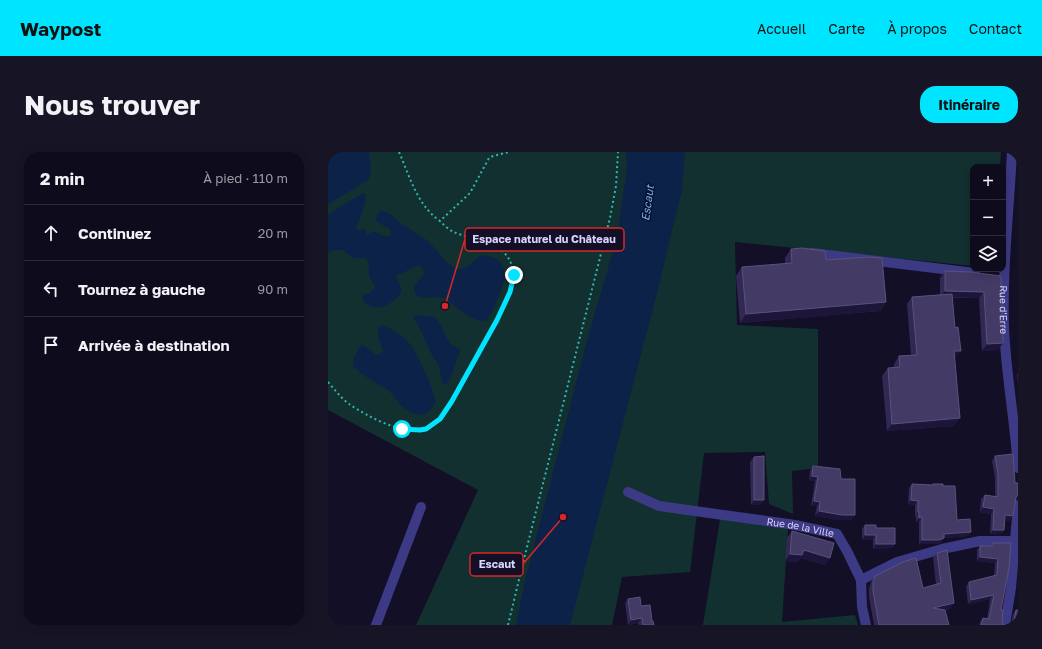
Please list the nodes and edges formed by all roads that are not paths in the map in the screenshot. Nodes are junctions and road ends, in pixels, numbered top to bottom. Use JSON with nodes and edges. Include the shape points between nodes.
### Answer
{"nodes":[{"id":1,"x":1012,"y":152,"type":"edge"},
{"id":2,"x":805,"y":252,"type":"edge"},
{"id":3,"x":982,"y":274,"type":"edge"},
{"id":4,"x":1018,"y":468,"type":"edge"},
{"id":5,"x":628,"y":492,"type":"dead end"},
{"id":6,"x":1018,"y":505,"type":"edge"},
{"id":7,"x":421,"y":507,"type":"dead end"},
{"id":8,"x":1014,"y":541,"type":"junction"},
{"id":9,"x":861,"y":580,"type":"junction"},
{"id":10,"x":376,"y":625,"type":"edge"},
{"id":11,"x":866,"y":625,"type":"edge"},
{"id":12,"x":1005,"y":625,"type":"edge"}],
"edges":[{"from":1,"to":4,"type":"street","name":"Rue d'Erre","via":[[1001,276],[1005,354]]},
{"from":2,"to":3,"type":"street"},
{"from":5,"to":9,"type":"street","name":"Rue de la Ville","via":[[659,506],[796,525],[837,534]]},
{"from":6,"to":8,"type":"street"},
{"from":7,"to":10,"type":"street"},
{"from":8,"to":9,"type":"street","via":[[980,541],[942,549],[897,562]]},
{"from":8,"to":12,"type":"street","via":[[1011,588]]},
{"from":9,"to":11,"type":"street"}]}
